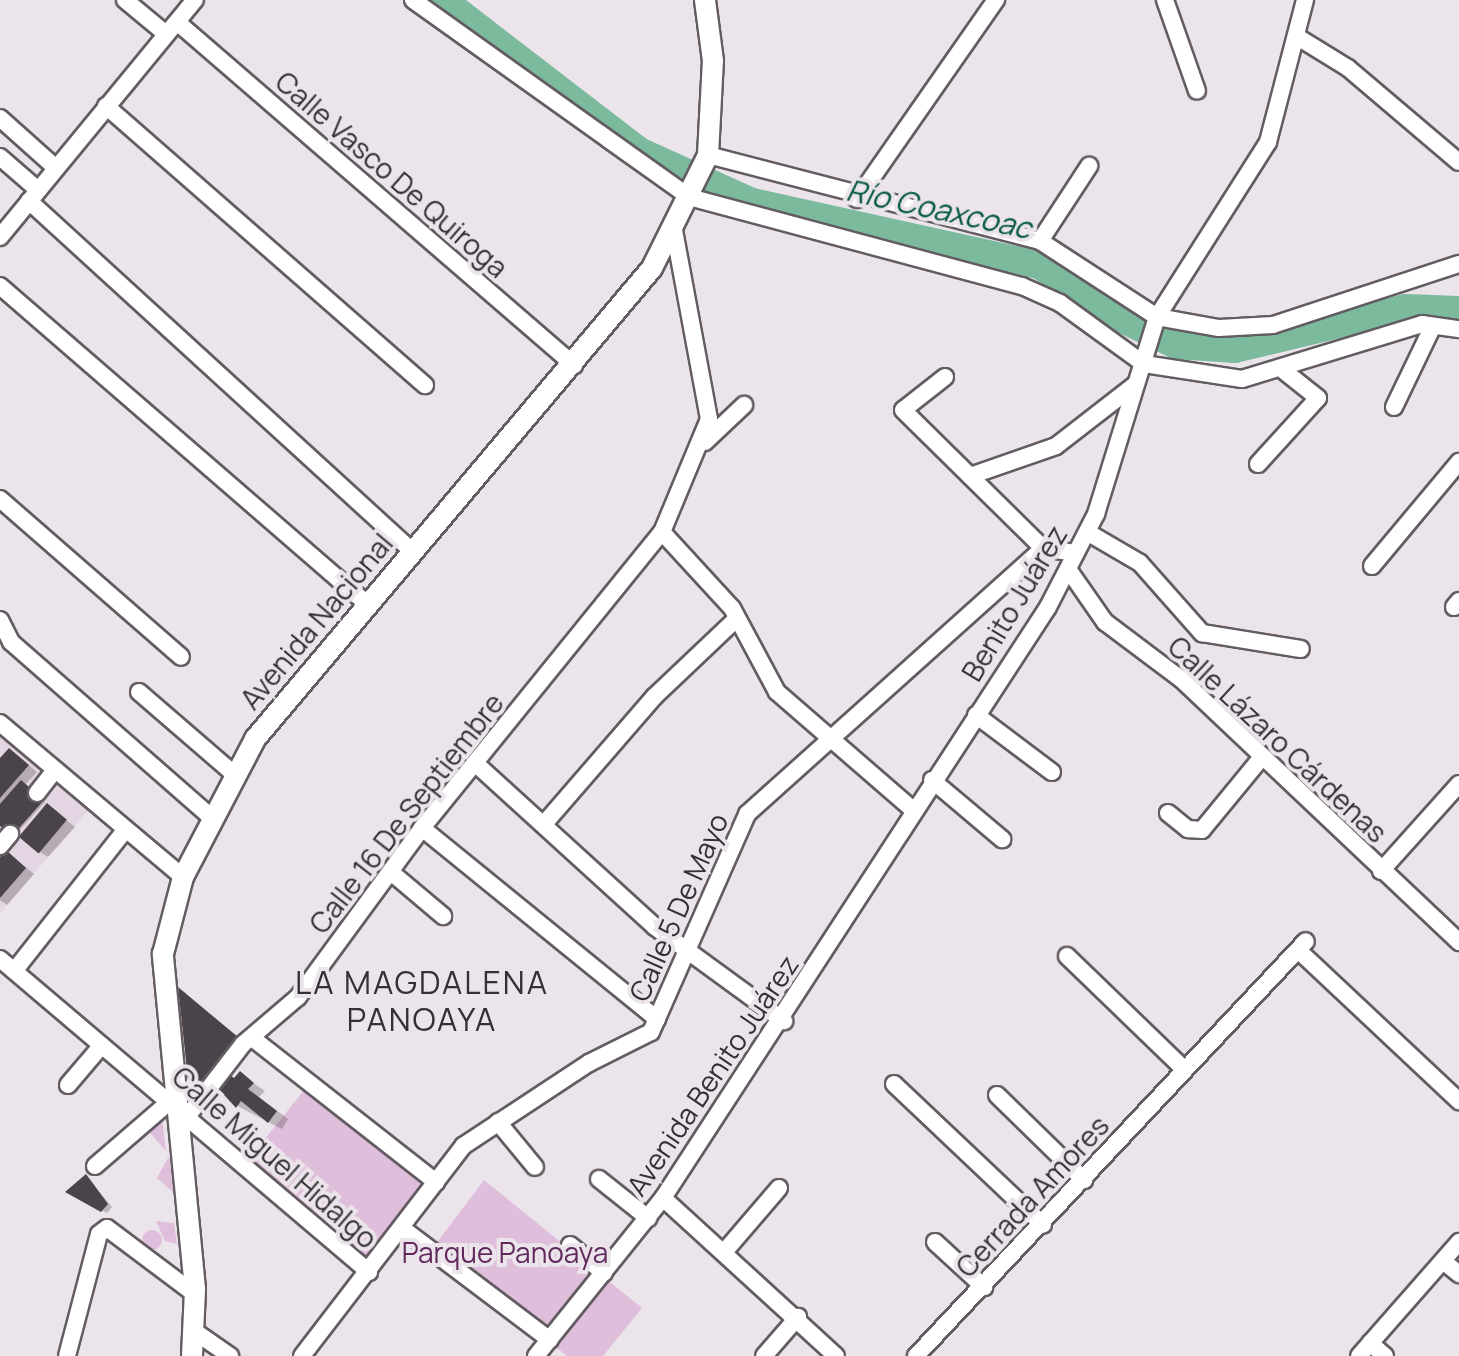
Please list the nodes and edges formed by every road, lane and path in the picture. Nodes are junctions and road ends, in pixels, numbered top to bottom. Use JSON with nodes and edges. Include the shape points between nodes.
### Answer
{"nodes":[{"id":1,"x":125,"y":0,"type":"edge"},
{"id":2,"x":195,"y":0,"type":"edge"},
{"id":3,"x":413,"y":0,"type":"edge"},
{"id":4,"x":996,"y":0,"type":"edge"},
{"id":5,"x":1165,"y":0,"type":"edge"},
{"id":6,"x":1305,"y":0,"type":"edge"},
{"id":7,"x":710,"y":3,"type":"edge"},
{"id":8,"x":171,"y":28,"type":"junction"},
{"id":9,"x":1296,"y":36,"type":"junction"},
{"id":10,"x":1197,"y":91,"type":"dead end"},
{"id":11,"x":106,"y":106,"type":"junction"},
{"id":12,"x":0,"y":118,"type":"edge"},
{"id":13,"x":0,"y":157,"type":"edge"},
{"id":14,"x":706,"y":159,"type":"junction"},
{"id":15,"x":1459,"y":162,"type":"edge"},
{"id":16,"x":1089,"y":166,"type":"dead end"},
{"id":17,"x":56,"y":168,"type":"junction"},
{"id":18,"x":691,"y":192,"type":"junction"},
{"id":19,"x":33,"y":196,"type":"junction"},
{"id":20,"x":857,"y":199,"type":"junction"},
{"id":21,"x":2,"y":229,"type":"edge"},
{"id":22,"x":674,"y":230,"type":"junction"},
{"id":23,"x":1040,"y":241,"type":"junction"},
{"id":24,"x":1459,"y":264,"type":"edge"},
{"id":25,"x":0,"y":286,"type":"edge"},
{"id":26,"x":1155,"y":322,"type":"junction"},
{"id":27,"x":1433,"y":326,"type":"junction"},
{"id":28,"x":1459,"y":329,"type":"edge"},
{"id":29,"x":1146,"y":356,"type":"junction"},
{"id":30,"x":574,"y":365,"type":"junction"},
{"id":31,"x":1284,"y":371,"type":"junction"},
{"id":32,"x":945,"y":377,"type":"dead end"},
{"id":33,"x":1136,"y":384,"type":"junction"},
{"id":34,"x":425,"y":385,"type":"dead end"},
{"id":35,"x":744,"y":405,"type":"dead end"},
{"id":36,"x":1394,"y":407,"type":"dead end"},
{"id":37,"x":705,"y":442,"type":"junction"},
{"id":38,"x":1459,"y":462,"type":"edge"},
{"id":39,"x":1258,"y":464,"type":"dead end"},
{"id":40,"x":970,"y":476,"type":"junction"},
{"id":41,"x":0,"y":499,"type":"edge"},
{"id":42,"x":662,"y":532,"type":"junction"},
{"id":43,"x":1087,"y":532,"type":"junction"},
{"id":44,"x":1043,"y":548,"type":"junction"},
{"id":45,"x":412,"y":551,"type":"junction"},
{"id":46,"x":1076,"y":553,"type":"junction"},
{"id":47,"x":1372,"y":566,"type":"dead end"},
{"id":48,"x":1068,"y":569,"type":"junction"},
{"id":49,"x":366,"y":603,"type":"junction"},
{"id":50,"x":0,"y":620,"type":"edge"},
{"id":51,"x":734,"y":621,"type":"junction"},
{"id":52,"x":1301,"y":649,"type":"dead end"},
{"id":53,"x":181,"y":657,"type":"dead end"},
{"id":54,"x":139,"y":692,"type":"dead end"},
{"id":55,"x":976,"y":715,"type":"junction"},
{"id":56,"x":0,"y":723,"type":"edge"},
{"id":57,"x":831,"y":736,"type":"junction"},
{"id":58,"x":1262,"y":757,"type":"junction"},
{"id":59,"x":475,"y":763,"type":"junction"},
{"id":60,"x":55,"y":770,"type":"junction"},
{"id":61,"x":1052,"y":772,"type":"dead end"},
{"id":62,"x":235,"y":775,"type":"junction"},
{"id":63,"x":932,"y":780,"type":"junction"},
{"id":64,"x":1459,"y":784,"type":"edge"},
{"id":65,"x":37,"y":793,"type":"dead end"},
{"id":66,"x":912,"y":809,"type":"junction"},
{"id":67,"x":1168,"y":813,"type":"dead end"},
{"id":68,"x":212,"y":818,"type":"junction"},
{"id":69,"x":544,"y":824,"type":"junction"},
{"id":70,"x":422,"y":828,"type":"junction"},
{"id":71,"x":125,"y":830,"type":"junction"},
{"id":72,"x":1002,"y":839,"type":"dead end"},
{"id":73,"x":1381,"y":871,"type":"junction"},
{"id":74,"x":392,"y":873,"type":"junction"},
{"id":75,"x":183,"y":877,"type":"junction"},
{"id":76,"x":443,"y":916,"type":"dead end"},
{"id":77,"x":1459,"y":942,"type":"edge"},
{"id":78,"x":692,"y":952,"type":"junction"},
{"id":79,"x":1067,"y":956,"type":"dead end"},
{"id":80,"x":0,"y":959,"type":"edge"},
{"id":81,"x":15,"y":970,"type":"junction"},
{"id":82,"x":657,"y":1019,"type":"junction"},
{"id":83,"x":784,"y":1021,"type":"junction"},
{"id":84,"x":256,"y":1041,"type":"junction"},
{"id":85,"x":102,"y":1045,"type":"junction"},
{"id":86,"x":1183,"y":1068,"type":"junction"},
{"id":87,"x":894,"y":1084,"type":"dead end"},
{"id":88,"x":68,"y":1085,"type":"dead end"},
{"id":89,"x":997,"y":1095,"type":"dead end"},
{"id":90,"x":1459,"y":1101,"type":"edge"},
{"id":91,"x":177,"y":1111,"type":"junction"},
{"id":92,"x":498,"y":1122,"type":"junction"},
{"id":93,"x":95,"y":1166,"type":"dead end"},
{"id":94,"x":535,"y":1167,"type":"dead end"},
{"id":95,"x":599,"y":1179,"type":"dead end"},
{"id":96,"x":1084,"y":1180,"type":"junction"},
{"id":97,"x":436,"y":1182,"type":"junction"},
{"id":98,"x":779,"y":1188,"type":"dead end"},
{"id":99,"x":663,"y":1198,"type":"junction"},
{"id":100,"x":648,"y":1218,"type":"junction"},
{"id":101,"x":1043,"y":1225,"type":"junction"},
{"id":102,"x":403,"y":1229,"type":"junction"},
{"id":103,"x":935,"y":1242,"type":"dead end"},
{"id":104,"x":1459,"y":1242,"type":"edge"},
{"id":105,"x":570,"y":1245,"type":"dead end"},
{"id":106,"x":725,"y":1251,"type":"junction"},
{"id":107,"x":1443,"y":1261,"type":"junction"},
{"id":108,"x":369,"y":1272,"type":"junction"},
{"id":109,"x":604,"y":1273,"type":"junction"},
{"id":110,"x":1459,"y":1274,"type":"edge"},
{"id":111,"x":984,"y":1287,"type":"junction"},
{"id":112,"x":195,"y":1294,"type":"junction"},
{"id":113,"x":798,"y":1317,"type":"junction"},
{"id":114,"x":194,"y":1331,"type":"junction"},
{"id":115,"x":550,"y":1340,"type":"junction"},
{"id":116,"x":1364,"y":1350,"type":"edge"},
{"id":117,"x":67,"y":1356,"type":"edge"},
{"id":118,"x":192,"y":1356,"type":"edge"},
{"id":119,"x":230,"y":1356,"type":"edge"},
{"id":120,"x":302,"y":1356,"type":"edge"},
{"id":121,"x":536,"y":1356,"type":"edge"},
{"id":122,"x":764,"y":1356,"type":"edge"},
{"id":123,"x":836,"y":1356,"type":"edge"},
{"id":124,"x":916,"y":1356,"type":"edge"},
{"id":125,"x":1385,"y":1356,"type":"edge"}],
"edges":[{"from":1,"to":8,"type":"street","name":"Calle Vasco De Quiroga"},
{"from":2,"to":8,"type":"street"},
{"from":3,"to":18,"type":"street"},
{"from":4,"to":20,"type":"street"},
{"from":5,"to":10,"type":"street"},
{"from":6,"to":9,"type":"street","name":"Benito Juárez"},
{"from":7,"to":14,"type":"main road","name":"Avenida Nacional","via":[[714,102]]},
{"from":8,"to":11,"type":"street"},
{"from":8,"to":30,"type":"street","name":"Calle Vasco De Quiroga"},
{"from":9,"to":15,"type":"street","via":[[1348,68]]},
{"from":9,"to":26,"type":"street","name":"Benito Juárez","via":[[1268,142]]},
{"from":11,"to":17,"type":"street"},
{"from":11,"to":34,"type":"street"},
{"from":12,"to":17,"type":"street"},
{"from":13,"to":19,"type":"street"},
{"from":14,"to":18,"type":"main road","name":"Avenida Nacional"},
{"from":14,"to":20,"type":"street"},
{"from":16,"to":23,"type":"street"},
{"from":17,"to":19,"type":"street"},
{"from":18,"to":22,"type":"main road","name":"Avenida Nacional"},
{"from":18,"to":29,"type":"street","via":[[1060,303]]},
{"from":19,"to":21,"type":"street"},
{"from":19,"to":45,"type":"street"},
{"from":20,"to":23,"type":"street"},
{"from":22,"to":30,"type":"main road","name":"Avenida Nacional"},
{"from":22,"to":37,"type":"street","via":[[709,419]]},
{"from":23,"to":26,"type":"street"},
{"from":24,"to":26,"type":"street","via":[[1273,325],[1219,328]]},
{"from":25,"to":49,"type":"street"},
{"from":26,"to":29,"type":"street","name":"Benito Juárez"},
{"from":27,"to":28,"type":"street"},
{"from":27,"to":31,"type":"street"},
{"from":27,"to":36,"type":"street"},
{"from":29,"to":31,"type":"street","via":[[1242,379]]},
{"from":29,"to":33,"type":"street","name":"Benito Juárez"},
{"from":30,"to":45,"type":"main road","name":"Avenida Nacional"},
{"from":31,"to":39,"type":"street","via":[[1318,398]]},
{"from":32,"to":40,"type":"street","via":[[903,410]]},
{"from":33,"to":40,"type":"street","via":[[1056,446]]},
{"from":33,"to":43,"type":"street","name":"Benito Juárez"},
{"from":35,"to":37,"type":"street"},
{"from":37,"to":42,"type":"street","name":"Calle 16 De Septiembre"},
{"from":38,"to":47,"type":"street"},
{"from":40,"to":44,"type":"street"},
{"from":41,"to":53,"type":"street"},
{"from":42,"to":51,"type":"street","via":[[714,584]]},
{"from":42,"to":59,"type":"street","name":"Calle 16 De Septiembre"},
{"from":43,"to":46,"type":"street","name":"Benito Juárez"},
{"from":43,"to":52,"type":"street","via":[[1140,563],[1202,633]]},
{"from":44,"to":46,"type":"street"},
{"from":44,"to":57,"type":"street","name":"Calle 5 De Mayo"},
{"from":45,"to":49,"type":"main road","name":"Avenida Nacional"},
{"from":46,"to":48,"type":"street","name":"Benito Juárez"},
{"from":48,"to":55,"type":"street","name":"Benito Juárez"},
{"from":48,"to":58,"type":"street","name":"Calle Lázaro Cárdenas","via":[[1105,622],[1181,679]]},
{"from":49,"to":62,"type":"main road","name":"Avenida Nacional","via":[[255,739]]},
{"from":50,"to":68,"type":"street","via":[[11,642]]},
{"from":51,"to":57,"type":"street","via":[[777,692]]},
{"from":51,"to":69,"type":"street","via":[[655,696]]},
{"from":54,"to":62,"type":"street"},
{"from":55,"to":61,"type":"street"},
{"from":55,"to":63,"type":"street","name":"Benito Juárez"},
{"from":56,"to":60,"type":"street"},
{"from":57,"to":66,"type":"street"},
{"from":57,"to":78,"type":"street","name":"Calle 5 De Mayo","via":[[747,814]]},
{"from":58,"to":67,"type":"street","via":[[1195,832]]},
{"from":58,"to":73,"type":"street","name":"Calle Lázaro Cárdenas"},
{"from":59,"to":69,"type":"street"},
{"from":59,"to":70,"type":"street","name":"Calle 16 De Septiembre"},
{"from":60,"to":65,"type":"street"},
{"from":60,"to":71,"type":"street"},
{"from":62,"to":68,"type":"main road","name":"Avenida Nacional"},
{"from":63,"to":66,"type":"street","name":"Benito Juárez"},
{"from":63,"to":72,"type":"street"},
{"from":64,"to":73,"type":"street"},
{"from":66,"to":83,"type":"street","name":"Avenida Benito Juárez"},
{"from":68,"to":75,"type":"main road","name":"Avenida Nacional"},
{"from":69,"to":78,"type":"street"},
{"from":70,"to":74,"type":"street","name":"Calle 16 De Septiembre"},
{"from":70,"to":82,"type":"street"},
{"from":71,"to":75,"type":"street"},
{"from":71,"to":81,"type":"street"},
{"from":73,"to":77,"type":"street","name":"Calle Lázaro Cárdenas"},
{"from":74,"to":76,"type":"street"},
{"from":74,"to":84,"type":"street","name":"Calle 16 De Septiembre"},
{"from":75,"to":91,"type":"main road","name":"Avenida Nacional","via":[[163,954]]},
{"from":78,"to":82,"type":"street","name":"Calle 5 De Mayo"},
{"from":78,"to":83,"type":"street"},
{"from":79,"to":86,"type":"street"},
{"from":80,"to":81,"type":"street","name":"Calle Miguel Hidalgo"},
{"from":81,"to":85,"type":"street","name":"Calle Miguel Hidalgo"},
{"from":82,"to":92,"type":"street","name":"Calle 5 De Mayo","via":[[640,1043],[589,1063]]},
{"from":83,"to":99,"type":"street","name":"Avenida Benito Juárez"},
{"from":84,"to":91,"type":"street","name":"Calle 16 De Septiembre","via":[[243,1044]]},
{"from":84,"to":97,"type":"street"},
{"from":85,"to":88,"type":"street"},
{"from":85,"to":91,"type":"street","name":"Calle Miguel Hidalgo"},
{"from":86,"to":90,"type":"street","name":"Cerrada Amores","via":[[1302,945]]},
{"from":86,"to":96,"type":"street","name":"Cerrada Amores"},
{"from":87,"to":101,"type":"street"},
{"from":89,"to":96,"type":"street"},
{"from":91,"to":93,"type":"street","name":"Calle 16 De Septiembre"},
{"from":91,"to":108,"type":"street","name":"Calle Miguel Hidalgo"},
{"from":91,"to":112,"type":"main road","name":"Avenida Nacional"},
{"from":92,"to":94,"type":"street"},
{"from":92,"to":97,"type":"street","name":"Calle 5 De Mayo","via":[[463,1146]]},
{"from":95,"to":100,"type":"street"},
{"from":96,"to":101,"type":"street","name":"Cerrada Amores"},
{"from":97,"to":102,"type":"street","name":"Calle 5 De Mayo"},
{"from":98,"to":106,"type":"street"},
{"from":99,"to":100,"type":"street","name":"Avenida Benito Juárez"},
{"from":99,"to":106,"type":"street"},
{"from":100,"to":109,"type":"street","name":"Avenida Benito Juárez"},
{"from":101,"to":111,"type":"street","name":"Cerrada Amores"},
{"from":102,"to":108,"type":"street","name":"Calle Miguel Hidalgo"},
{"from":102,"to":115,"type":"street","name":"Calle Miguel Hidalgo"},
{"from":103,"to":111,"type":"street"},
{"from":104,"to":107,"type":"street"},
{"from":105,"to":109,"type":"street"},
{"from":106,"to":113,"type":"street"},
{"from":107,"to":110,"type":"street"},
{"from":107,"to":116,"type":"street"},
{"from":108,"to":120,"type":"street"},
{"from":109,"to":115,"type":"street","name":"Avenida Benito Juárez"},
{"from":111,"to":124,"type":"street","name":"Cerrada Amores"},
{"from":112,"to":114,"type":"main road","name":"Avenida Nacional"},
{"from":112,"to":117,"type":"street","via":[[107,1228],[99,1234]]},
{"from":113,"to":122,"type":"street"},
{"from":113,"to":123,"type":"street"},
{"from":114,"to":118,"type":"main road","name":"Avenida Nacional"},
{"from":114,"to":119,"type":"street"},
{"from":115,"to":121,"type":"street","name":"Avenida Benito Juárez"},
{"from":116,"to":125,"type":"street"}]}
